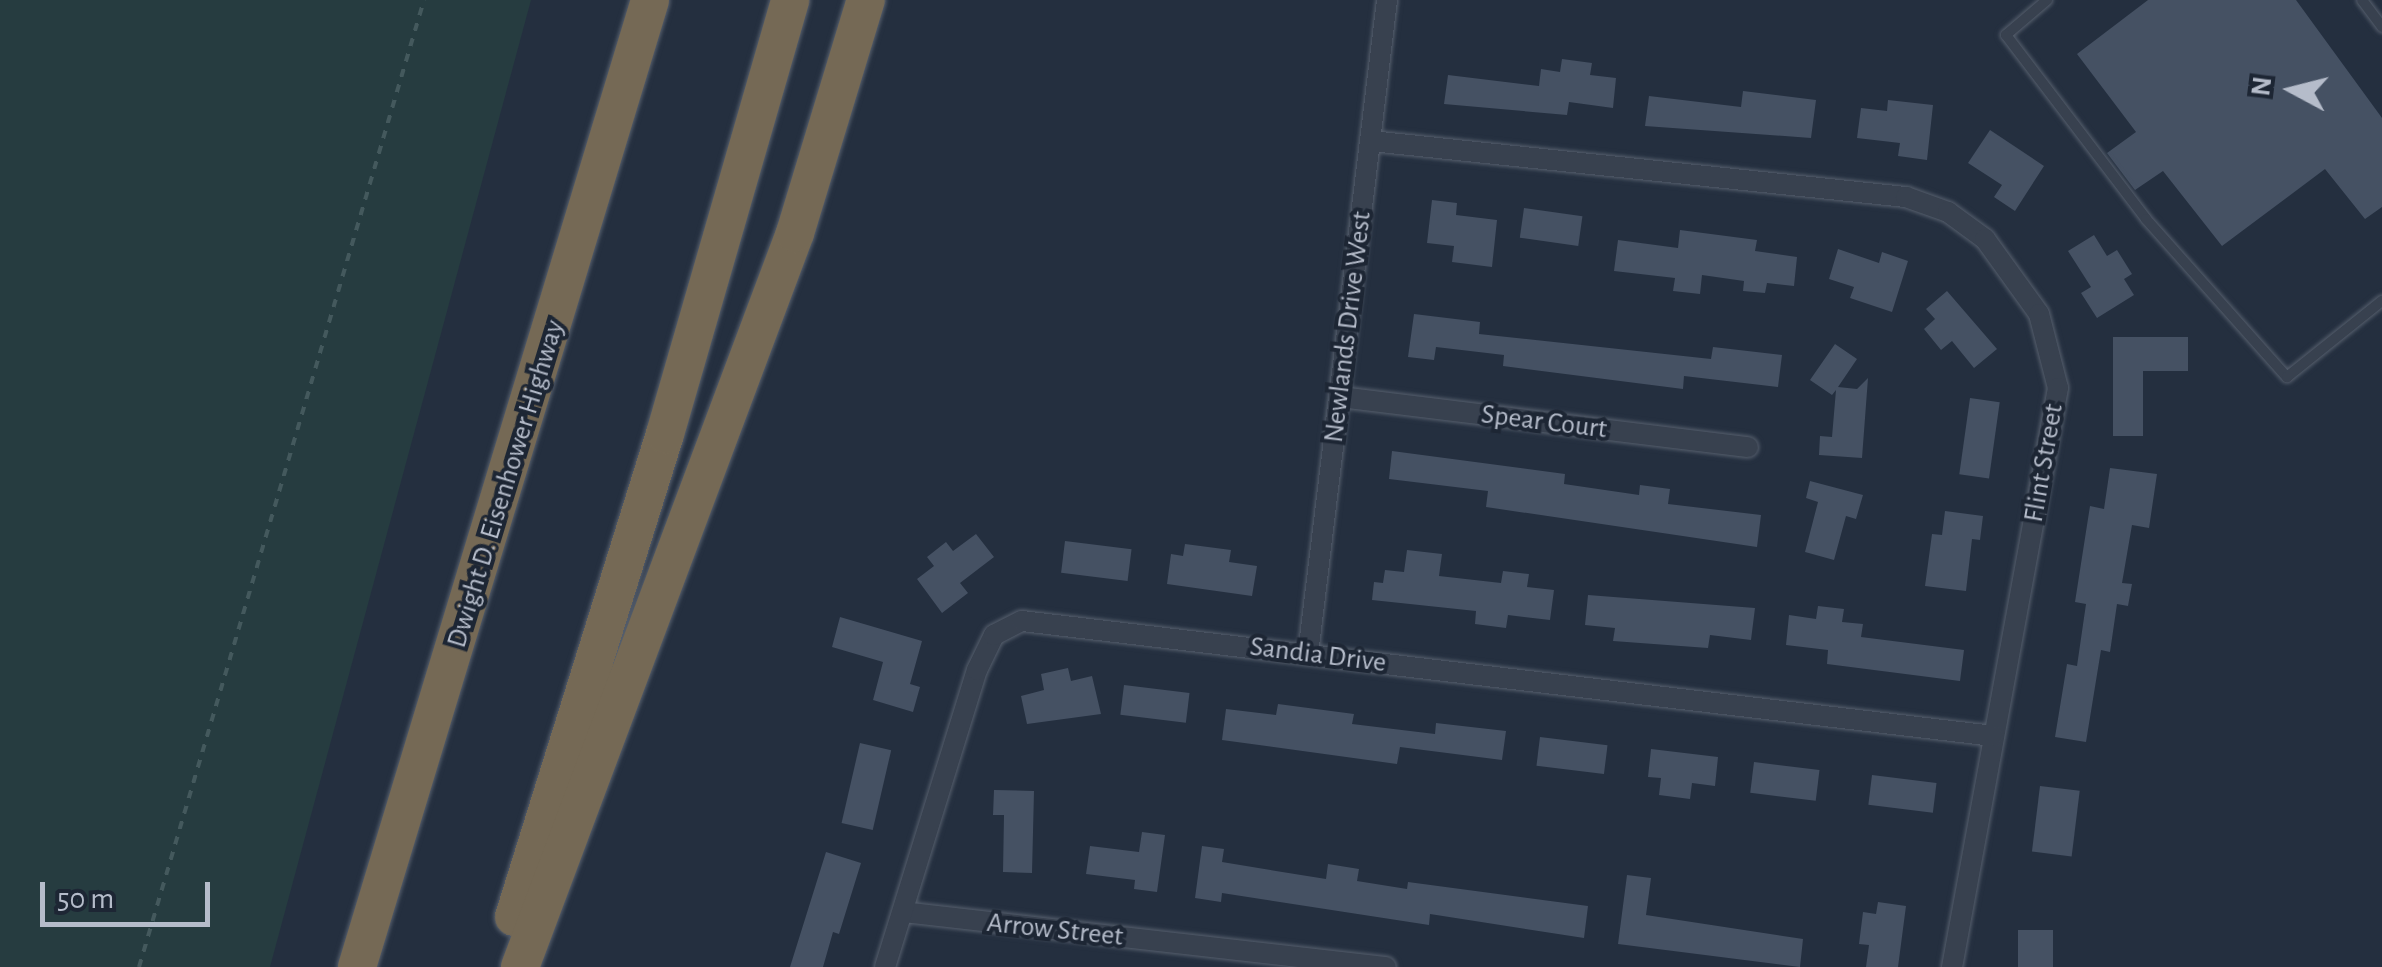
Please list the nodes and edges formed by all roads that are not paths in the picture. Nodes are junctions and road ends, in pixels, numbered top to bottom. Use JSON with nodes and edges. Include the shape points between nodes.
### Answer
{"nodes":[{"id":1,"x":650,"y":0,"type":"edge"},
{"id":2,"x":790,"y":0,"type":"edge"},
{"id":3,"x":866,"y":0,"type":"edge"},
{"id":4,"x":1387,"y":0,"type":"edge"},
{"id":5,"x":2047,"y":0,"type":"edge"},
{"id":6,"x":2362,"y":0,"type":"edge"},
{"id":7,"x":2382,"y":26,"type":"edge"},
{"id":8,"x":1371,"y":141,"type":"junction"},
{"id":9,"x":2382,"y":301,"type":"edge"},
{"id":10,"x":1340,"y":397,"type":"junction"},
{"id":11,"x":1748,"y":447,"type":"dead end"},
{"id":12,"x":1308,"y":654,"type":"junction"},
{"id":13,"x":1992,"y":736,"type":"junction"},
{"id":14,"x":903,"y":912,"type":"junction"},
{"id":15,"x":356,"y":967,"type":"edge"},
{"id":16,"x":499,"y":967,"type":"edge"},
{"id":17,"x":520,"y":967,"type":"edge"},
{"id":18,"x":885,"y":967,"type":"edge"},
{"id":19,"x":1386,"y":967,"type":"edge"},
{"id":20,"x":1952,"y":967,"type":"edge"}],
"edges":[{"from":1,"to":15,"type":"highway","name":"Dwight D. Eisenhower Highway"},
{"from":2,"to":16,"type":"highway","via":[[666,434]]},
{"from":3,"to":17,"type":"highway","via":[[795,233]]},
{"from":4,"to":8,"type":"street","name":"Newlands Drive West"},
{"from":5,"to":9,"type":"lane","via":[[2006,35],[2146,219],[2287,378]]},
{"from":6,"to":7,"type":"lane"},
{"from":8,"to":10,"type":"street","name":"Newlands Drive West"},
{"from":8,"to":13,"type":"street","name":"Flint Street","via":[[1906,197],[1948,212],[1984,239],[2039,314],[2058,388]]},
{"from":10,"to":11,"type":"street","name":"Spear Court"},
{"from":10,"to":12,"type":"street","name":"Newlands Drive West"},
{"from":12,"to":13,"type":"street","name":"Sandia Drive"},
{"from":12,"to":14,"type":"street","name":"Sandia Drive","via":[[1062,622],[1006,625],[978,670]]},
{"from":13,"to":20,"type":"street","name":"Flint Street"},
{"from":14,"to":18,"type":"street","name":"Sandia Drive"},
{"from":14,"to":19,"type":"street","name":"Arrow Street"}]}
